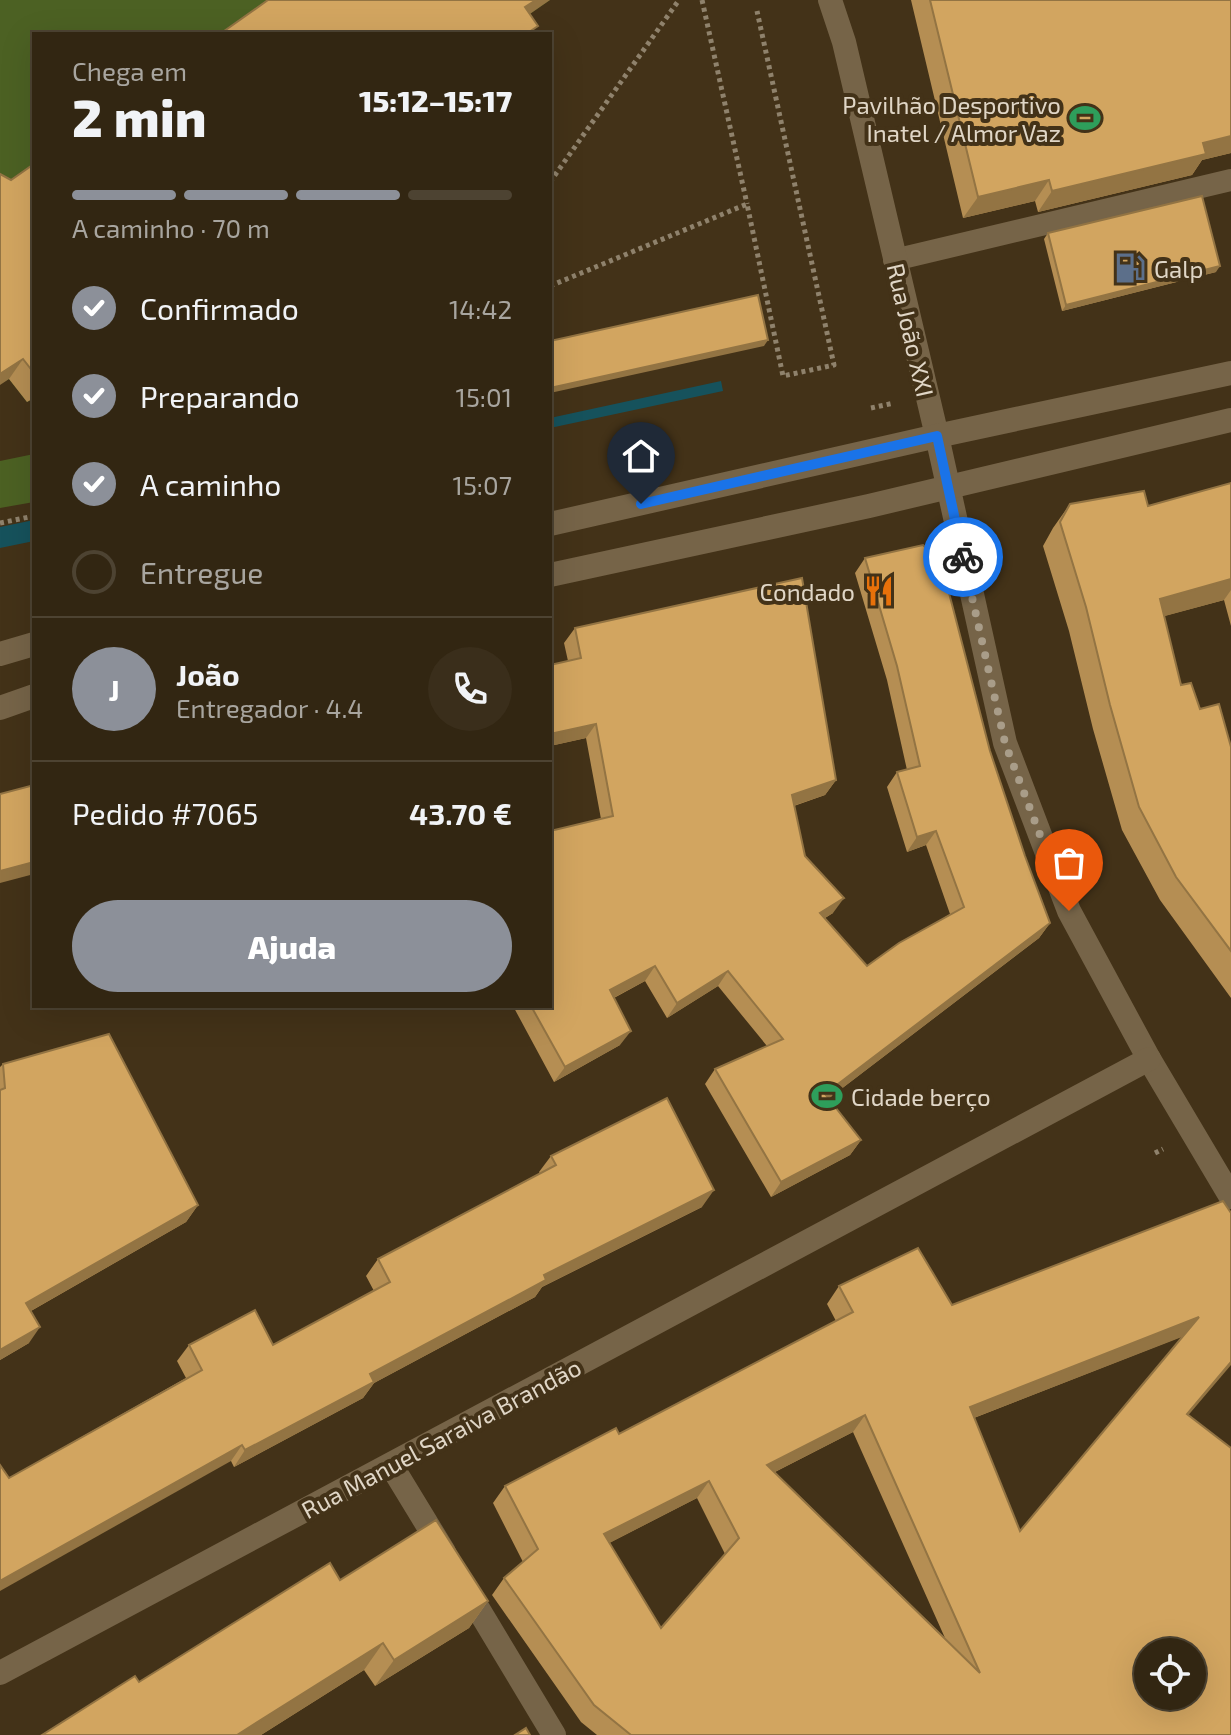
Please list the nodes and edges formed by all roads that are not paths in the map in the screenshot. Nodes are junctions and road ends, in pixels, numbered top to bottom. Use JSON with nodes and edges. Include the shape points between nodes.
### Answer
{"nodes":[{"id":1,"x":830,"y":0,"type":"edge"},
{"id":2,"x":1231,"y":180,"type":"edge"},
{"id":3,"x":894,"y":260,"type":"junction"},
{"id":4,"x":1231,"y":373,"type":"edge"},
{"id":5,"x":1231,"y":420,"type":"edge"},
{"id":6,"x":937,"y":436,"type":"junction"},
{"id":7,"x":948,"y":487,"type":"junction"},
{"id":8,"x":552,"y":524,"type":"edge"},
{"id":9,"x":552,"y":575,"type":"edge"},
{"id":10,"x":32,"y":645,"type":"edge"},
{"id":11,"x":0,"y":654,"type":"edge"},
{"id":12,"x":32,"y":697,"type":"edge"},
{"id":13,"x":0,"y":708,"type":"edge"},
{"id":14,"x":1149,"y":1059,"type":"junction"},
{"id":15,"x":1231,"y":1197,"type":"edge"},
{"id":16,"x":391,"y":1465,"type":"junction"},
{"id":17,"x":0,"y":1673,"type":"edge"},
{"id":18,"x":554,"y":1735,"type":"edge"}],
"edges":[{"from":1,"to":3,"type":"street","name":"Rua João XXI"},
{"from":2,"to":3,"type":"lane"},
{"from":3,"to":6,"type":"street","name":"Rua João XXI"},
{"from":4,"to":6,"type":"street"},
{"from":5,"to":7,"type":"street"},
{"from":6,"to":7,"type":"street","name":"Rua João XXI"},
{"from":6,"to":8,"type":"street"},
{"from":7,"to":9,"type":"street"},
{"from":7,"to":14,"type":"street","name":"Rua João XXI","via":[[1005,743],[1069,911]]},
{"from":10,"to":11,"type":"street"},
{"from":12,"to":13,"type":"street"},
{"from":14,"to":15,"type":"street","name":"Rua João XXI"},
{"from":14,"to":16,"type":"street","name":"Rua Manuel Saraiva Brandão"},
{"from":16,"to":17,"type":"street","name":"Rua Manuel Saraiva Brandão"},
{"from":16,"to":18,"type":"street"}]}
